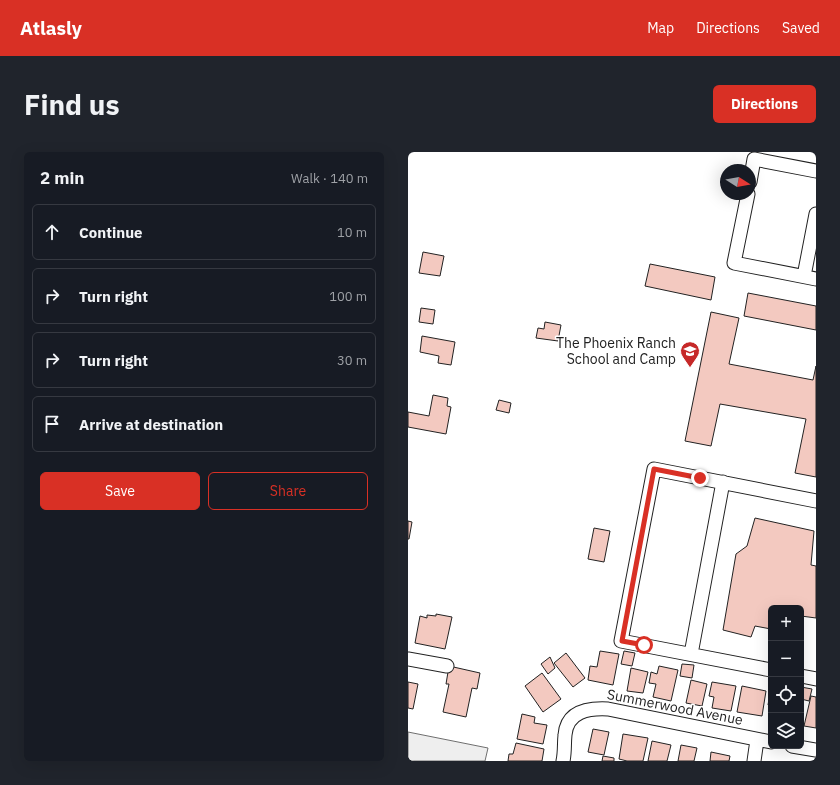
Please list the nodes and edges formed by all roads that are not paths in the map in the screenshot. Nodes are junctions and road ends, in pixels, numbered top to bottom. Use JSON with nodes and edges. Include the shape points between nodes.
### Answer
{"nodes":[{"id":1,"x":753,"y":164,"type":"edge"},
{"id":2,"x":816,"y":171,"type":"edge"},
{"id":3,"x":747,"y":200,"type":"edge"},
{"id":4,"x":816,"y":214,"type":"edge"},
{"id":5,"x":810,"y":277,"type":"edge"},
{"id":6,"x":723,"y":482,"type":"junction"},
{"id":7,"x":816,"y":501,"type":"edge"},
{"id":8,"x":691,"y":654,"type":"junction"},
{"id":9,"x":408,"y":659,"type":"edge"},
{"id":10,"x":447,"y":666,"type":"dead end"},
{"id":11,"x":768,"y":669,"type":"edge"},
{"id":12,"x":804,"y":677,"type":"edge"},
{"id":13,"x":816,"y":679,"type":"edge"},
{"id":14,"x":757,"y":740,"type":"junction"},
{"id":15,"x":768,"y":742,"type":"edge"},
{"id":16,"x":804,"y":748,"type":"edge"},
{"id":17,"x":816,"y":750,"type":"edge"},
{"id":18,"x":563,"y":761,"type":"edge"},
{"id":19,"x":754,"y":761,"type":"edge"}],
"edges":[{"from":1,"to":2,"type":"street","via":[[754,159]]},
{"from":3,"to":5,"type":"street","via":[[734,263]]},
{"from":4,"to":5,"type":"street"},
{"from":6,"to":7,"type":"street"},
{"from":6,"to":8,"type":"street"},
{"from":6,"to":8,"type":"street","via":[[654,469],[627,610],[622,641]]},
{"from":8,"to":11,"type":"street"},
{"from":9,"to":10,"type":"street"},
{"from":12,"to":13,"type":"street"},
{"from":14,"to":15,"type":"street","name":"Summerwood Avenue"},
{"from":14,"to":18,"type":"street","name":"Summerwood Avenue","via":[[608,709],[591,708],[582,711],[568,725]]},
{"from":14,"to":19,"type":"street"},
{"from":16,"to":17,"type":"street"}]}
